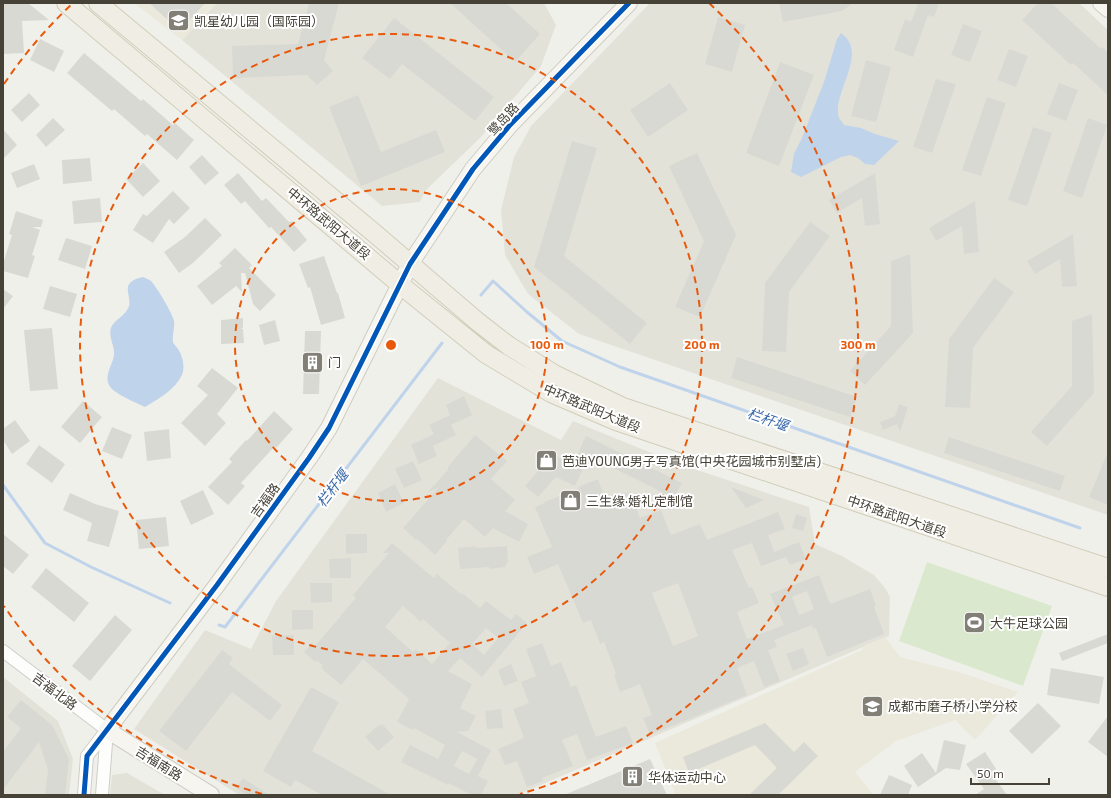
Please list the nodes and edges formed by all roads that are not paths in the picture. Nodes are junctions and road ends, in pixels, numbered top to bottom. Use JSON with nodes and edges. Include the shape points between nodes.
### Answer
{"nodes":[{"id":1,"x":66,"y":3,"type":"edge"},
{"id":2,"x":98,"y":3,"type":"edge"},
{"id":3,"x":630,"y":3,"type":"edge"},
{"id":4,"x":1102,"y":3,"type":"edge"},
{"id":5,"x":1108,"y":9,"type":"edge"},
{"id":6,"x":410,"y":264,"type":"junction"},
{"id":7,"x":400,"y":284,"type":"junction"},
{"id":8,"x":1108,"y":568,"type":"edge"},
{"id":9,"x":1108,"y":587,"type":"edge"},
{"id":10,"x":3,"y":651,"type":"edge"},
{"id":11,"x":107,"y":730,"type":"junction"},
{"id":12,"x":84,"y":795,"type":"edge"},
{"id":13,"x":102,"y":795,"type":"edge"},
{"id":14,"x":211,"y":795,"type":"edge"}],
"edges":[{"from":1,"to":7,"type":"main road","name":"中环路武阳大道段"},
{"from":2,"to":6,"type":"main road","name":"中环路武阳大道段"},
{"from":3,"to":6,"type":"street","name":"鹭岛路","via":[[510,125],[473,169]]},
{"from":4,"to":5,"type":"street"},
{"from":6,"to":7,"type":"street","name":"吉福路"},
{"from":6,"to":8,"type":"main road","name":"中环路武阳大道段","via":[[509,346],[554,374],[623,407]]},
{"from":7,"to":9,"type":"main road","name":"中环路武阳大道段","via":[[486,354],[566,400],[616,421]]},
{"from":7,"to":11,"type":"street","name":"吉福路","via":[[329,428],[217,585]]},
{"from":10,"to":11,"type":"street","name":"吉福北路"},
{"from":11,"to":12,"type":"street","via":[[87,756]]},
{"from":11,"to":13,"type":"street"},
{"from":11,"to":14,"type":"street","name":"吉福南路"}]}
